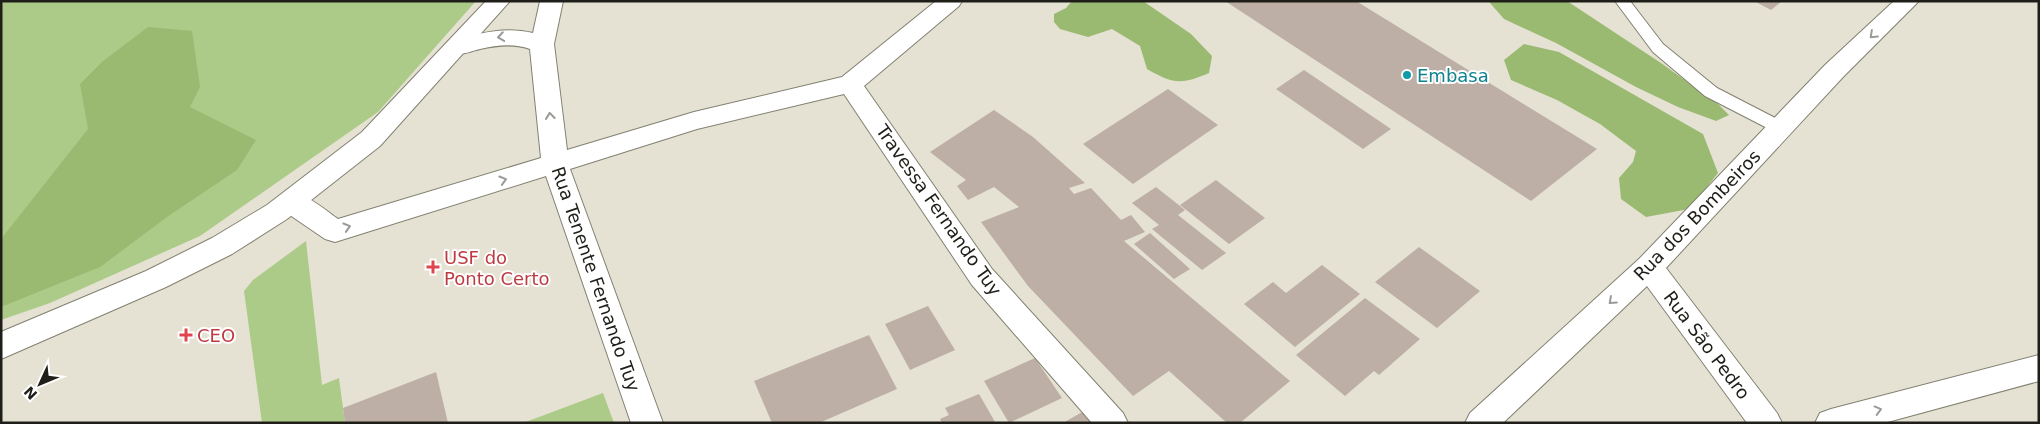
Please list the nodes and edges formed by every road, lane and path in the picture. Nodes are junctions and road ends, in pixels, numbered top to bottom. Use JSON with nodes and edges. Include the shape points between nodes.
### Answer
{"nodes":[{"id":1,"x":499,"y":1,"type":"edge"},
{"id":2,"x":552,"y":1,"type":"edge"},
{"id":3,"x":951,"y":1,"type":"edge"},
{"id":4,"x":1622,"y":1,"type":"edge"},
{"id":5,"x":1908,"y":1,"type":"edge"},
{"id":6,"x":542,"y":44,"type":"junction"},
{"id":7,"x":458,"y":46,"type":"junction"},
{"id":8,"x":850,"y":84,"type":"junction"},
{"id":9,"x":1781,"y":128,"type":"junction"},
{"id":10,"x":555,"y":164,"type":"junction"},
{"id":11,"x":291,"y":202,"type":"junction"},
{"id":12,"x":1649,"y":267,"type":"junction"},
{"id":13,"x":1,"y":346,"type":"edge"},
{"id":14,"x":2039,"y":368,"type":"edge"},
{"id":15,"x":647,"y":423,"type":"edge"},
{"id":16,"x":1112,"y":423,"type":"edge"},
{"id":17,"x":1481,"y":423,"type":"edge"},
{"id":18,"x":1766,"y":423,"type":"edge"},
{"id":19,"x":1831,"y":423,"type":"edge"}],
"edges":[{"from":1,"to":7,"type":"street"},
{"from":2,"to":6,"type":"street","name":"Rua Tenente Fernando Tuy"},
{"from":3,"to":8,"type":"street"},
{"from":4,"to":9,"type":"lane","via":[[1658,48],[1711,92]]},
{"from":5,"to":9,"type":"street","name":"Rua dos Bombeiros","one_way":true,"via":[[1834,71]]},
{"from":6,"to":7,"type":"street","one_way":true,"via":[[510,36]]},
{"from":10,"to":6,"type":"street","name":"Rua Tenente Fernando Tuy","one_way":true},
{"from":7,"to":11,"type":"street","via":[[371,139]]},
{"from":8,"to":10,"type":"street","via":[[694,121]]},
{"from":8,"to":16,"type":"street","name":"Travessa Fernando Tuy","via":[[982,277]]},
{"from":9,"to":12,"type":"street","name":"Rua dos Bombeiros"},
{"from":11,"to":10,"type":"street","one_way":true,"via":[[335,231]]},
{"from":10,"to":15,"type":"street","name":"Rua Tenente Fernando Tuy"},
{"from":11,"to":13,"type":"street","via":[[222,246],[156,279]]},
{"from":12,"to":17,"type":"street","name":"Rua dos Bombeiros","one_way":true},
{"from":12,"to":18,"type":"street","name":"Rua São Pedro"},
{"from":19,"to":14,"type":"street","one_way":true}]}
